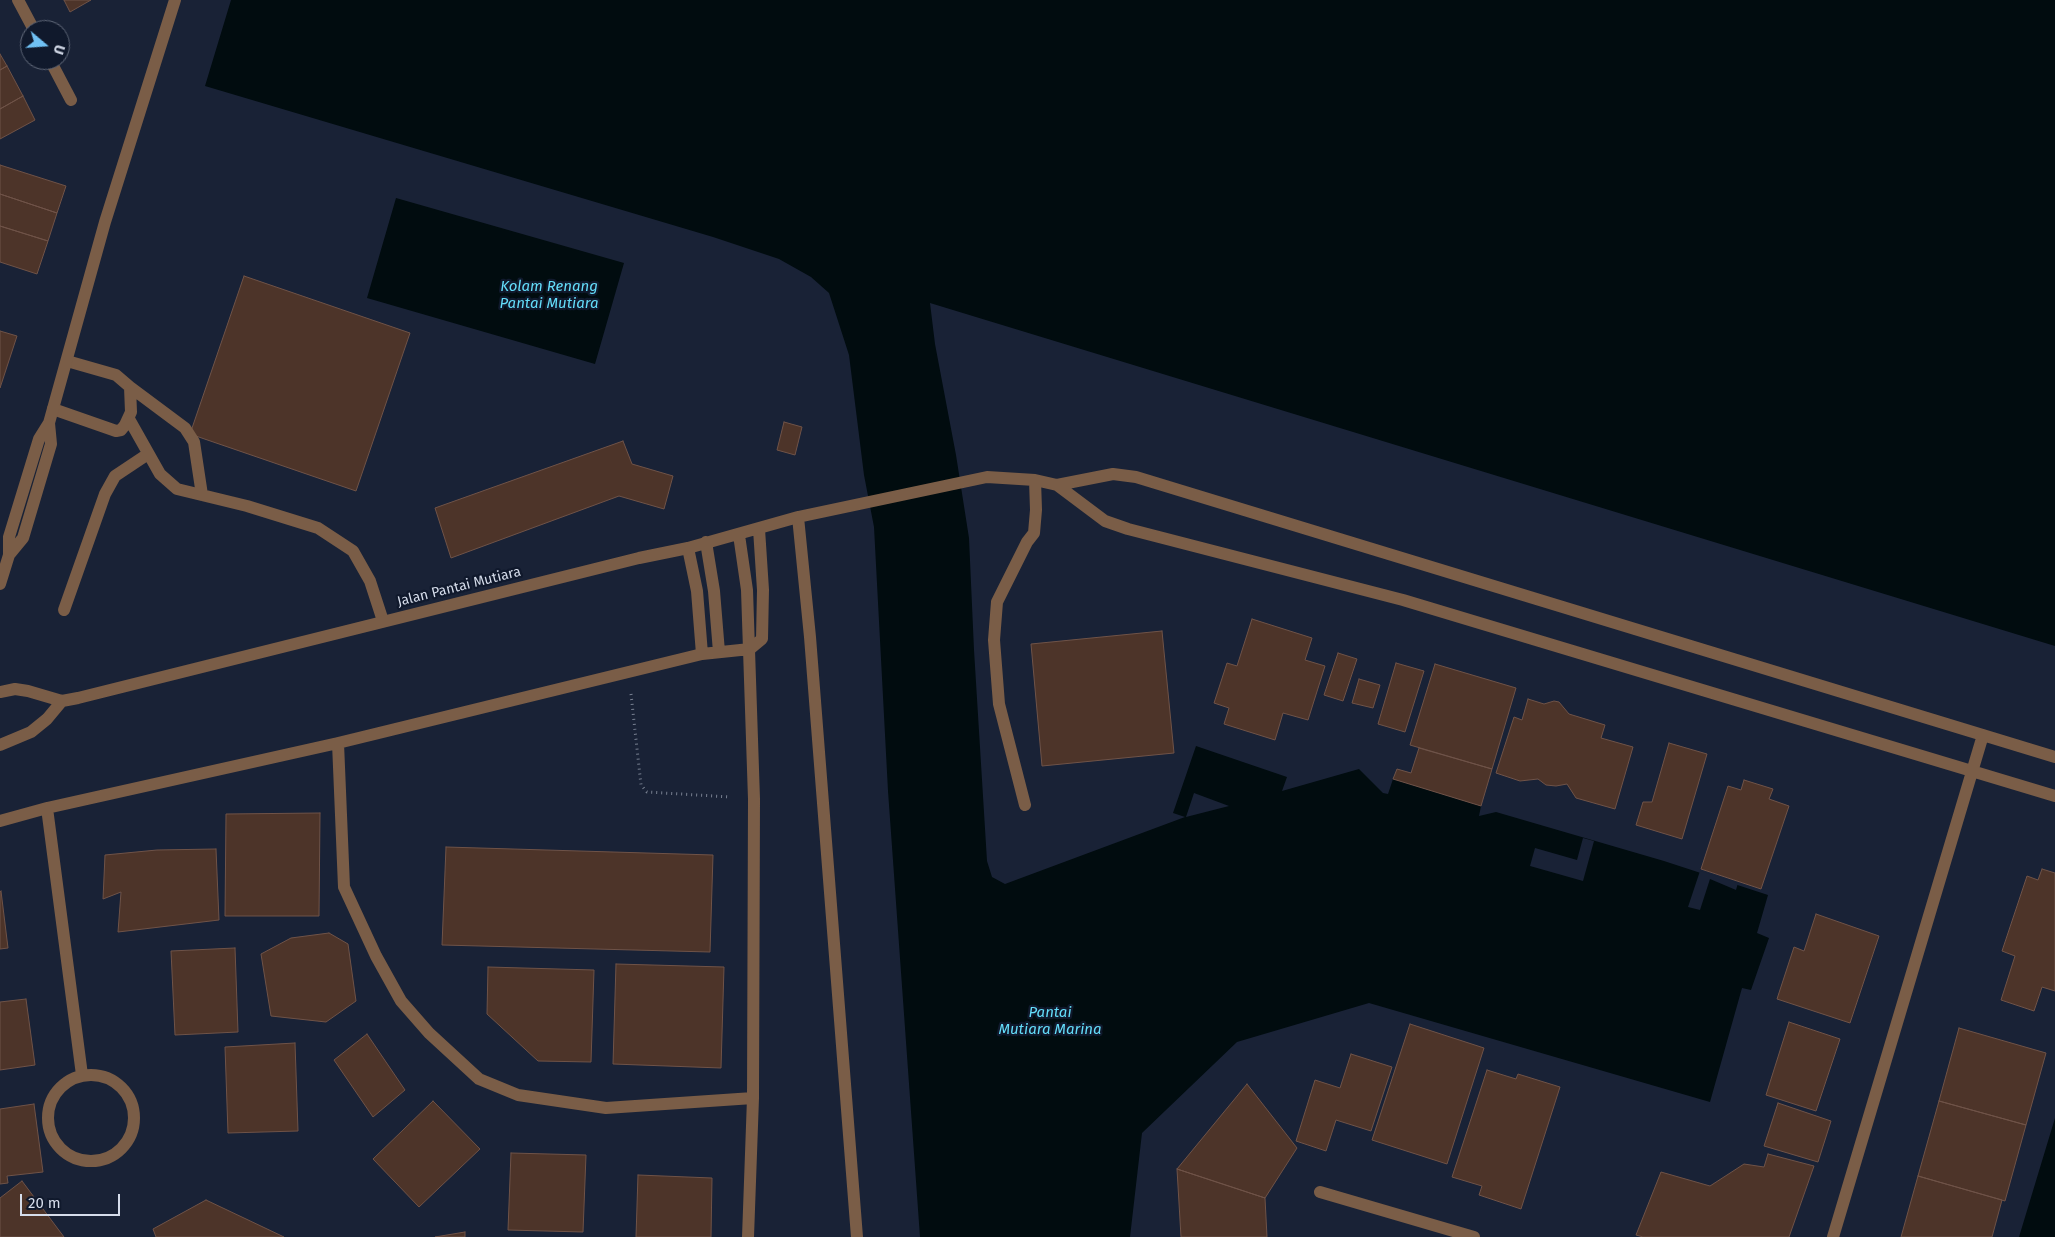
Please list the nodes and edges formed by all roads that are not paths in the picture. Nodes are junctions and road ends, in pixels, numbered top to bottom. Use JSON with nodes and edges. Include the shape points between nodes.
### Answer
{"nodes":[{"id":1,"x":18,"y":0,"type":"edge"},
{"id":2,"x":175,"y":0,"type":"edge"},
{"id":3,"x":29,"y":20,"type":"edge"},
{"id":4,"x":55,"y":70,"type":"edge"},
{"id":5,"x":71,"y":100,"type":"dead end"},
{"id":6,"x":67,"y":361,"type":"junction"},
{"id":7,"x":130,"y":387,"type":"junction"},
{"id":8,"x":53,"y":409,"type":"junction"},
{"id":9,"x":129,"y":419,"type":"junction"},
{"id":10,"x":148,"y":454,"type":"junction"},
{"id":11,"x":1035,"y":480,"type":"junction"},
{"id":12,"x":1057,"y":485,"type":"junction"},
{"id":13,"x":202,"y":495,"type":"junction"},
{"id":14,"x":798,"y":517,"type":"junction"},
{"id":15,"x":758,"y":529,"type":"junction"},
{"id":16,"x":739,"y":535,"type":"junction"},
{"id":17,"x":706,"y":542,"type":"junction"},
{"id":18,"x":688,"y":548,"type":"junction"},
{"id":19,"x":0,"y":584,"type":"edge"},
{"id":20,"x":64,"y":610,"type":"dead end"},
{"id":21,"x":383,"y":621,"type":"junction"},
{"id":22,"x":750,"y":649,"type":"junction"},
{"id":23,"x":718,"y":652,"type":"junction"},
{"id":24,"x":702,"y":654,"type":"junction"},
{"id":25,"x":0,"y":692,"type":"edge"},
{"id":26,"x":62,"y":701,"type":"junction"},
{"id":27,"x":1983,"y":735,"type":"junction"},
{"id":28,"x":338,"y":743,"type":"junction"},
{"id":29,"x":0,"y":745,"type":"edge"},
{"id":30,"x":2055,"y":757,"type":"edge"},
{"id":31,"x":1973,"y":772,"type":"junction"},
{"id":32,"x":2055,"y":796,"type":"edge"},
{"id":33,"x":1025,"y":804,"type":"dead end"},
{"id":34,"x":48,"y":808,"type":"junction"},
{"id":35,"x":0,"y":821,"type":"edge"},
{"id":36,"x":82,"y":1075,"type":"junction"},
{"id":37,"x":753,"y":1098,"type":"junction"},
{"id":38,"x":1320,"y":1192,"type":"dead end"},
{"id":39,"x":748,"y":1237,"type":"edge"},
{"id":40,"x":857,"y":1237,"type":"edge"},
{"id":41,"x":1474,"y":1237,"type":"edge"},
{"id":42,"x":1833,"y":1237,"type":"edge"}],
"edges":[{"from":1,"to":3,"type":"street"},
{"from":2,"to":6,"type":"street"},
{"from":4,"to":5,"type":"street"},
{"from":6,"to":7,"type":"street","via":[[116,375]]},
{"from":6,"to":8,"type":"street"},
{"from":7,"to":9,"type":"street"},
{"from":7,"to":13,"type":"street","via":[[185,428],[194,442]]},
{"from":8,"to":9,"type":"street","via":[[111,430],[121,430]]},
{"from":8,"to":19,"type":"street","via":[[49,423],[51,444],[29,521],[23,538],[9,555]]},
{"from":9,"to":10,"type":"street"},
{"from":10,"to":13,"type":"street","via":[[168,484]]},
{"from":10,"to":20,"type":"street","via":[[115,476],[108,488]]},
{"from":11,"to":12,"type":"street","name":"Jalan Pantai Mutiara"},
{"from":11,"to":14,"type":"street","name":"Jalan Pantai Mutiara","via":[[986,477]]},
{"from":11,"to":33,"type":"street","via":[[1034,532],[997,602],[994,640],[999,704]]},
{"from":12,"to":27,"type":"street","via":[[1113,474],[1136,477]]},
{"from":12,"to":31,"type":"street","via":[[1105,521],[1128,529],[1403,600]]},
{"from":13,"to":21,"type":"street","via":[[318,528],[346,546],[353,551],[370,582]]},
{"from":14,"to":15,"type":"street","name":"Jalan Pantai Mutiara"},
{"from":14,"to":40,"type":"street"},
{"from":15,"to":16,"type":"street","name":"Jalan Pantai Mutiara"},
{"from":15,"to":22,"type":"street","via":[[763,590],[762,639]]},
{"from":16,"to":17,"type":"street","name":"Jalan Pantai Mutiara"},
{"from":16,"to":22,"type":"street","via":[[747,590]]},
{"from":17,"to":18,"type":"street","name":"Jalan Pantai Mutiara"},
{"from":17,"to":23,"type":"street","via":[[714,591]]},
{"from":18,"to":21,"type":"street","name":"Jalan Pantai Mutiara"},
{"from":18,"to":24,"type":"street","via":[[697,591]]},
{"from":21,"to":26,"type":"street","name":"Jalan Pantai Mutiara"},
{"from":22,"to":23,"type":"street"},
{"from":22,"to":37,"type":"street","via":[[754,799]]},
{"from":23,"to":24,"type":"street"},
{"from":24,"to":28,"type":"street"},
{"from":25,"to":26,"type":"street","via":[[16,689]]},
{"from":26,"to":29,"type":"street","via":[[47,720],[31,732]]},
{"from":27,"to":30,"type":"street"},
{"from":27,"to":31,"type":"street"},
{"from":28,"to":34,"type":"street"},
{"from":28,"to":37,"type":"street","via":[[344,887],[400,1000],[429,1033],[479,1079],[518,1095],[606,1108]]},
{"from":31,"to":32,"type":"street"},
{"from":31,"to":42,"type":"street"},
{"from":34,"to":35,"type":"street"},
{"from":34,"to":36,"type":"street"},
{"from":36,"to":36,"type":"street","via":[[97,1074],[112,1079],[132,1102],[133,1132],[115,1156],[101,1161],[86,1162],[71,1157],[59,1148],[51,1135],[50,1105],[68,1081]]},
{"from":37,"to":39,"type":"street"},
{"from":38,"to":41,"type":"street"}]}
